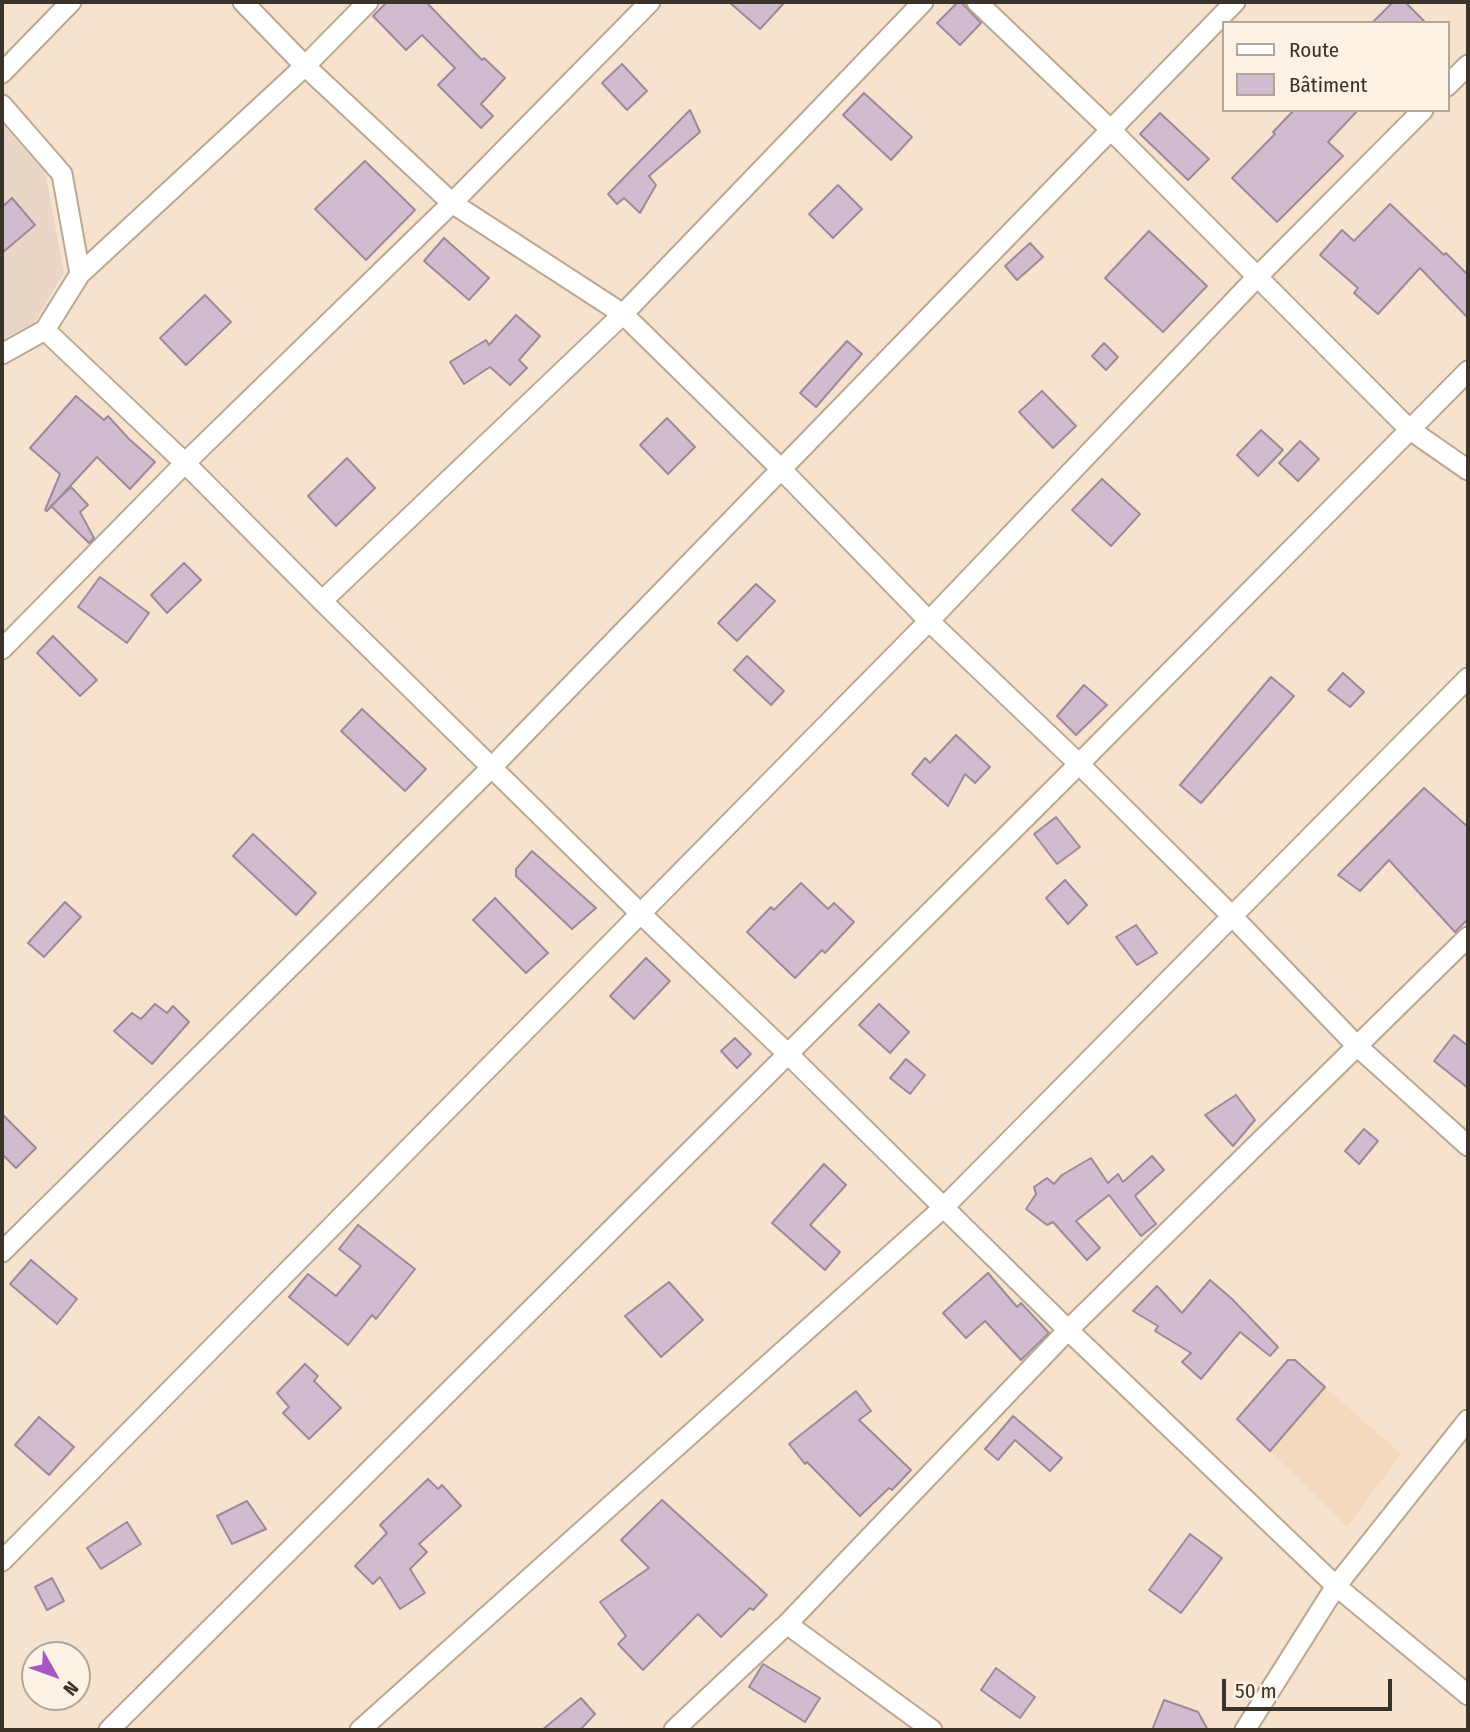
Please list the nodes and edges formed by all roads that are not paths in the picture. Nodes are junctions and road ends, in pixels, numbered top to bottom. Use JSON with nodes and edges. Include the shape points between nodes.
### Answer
{"nodes":[{"id":1,"x":71,"y":2,"type":"edge"},
{"id":2,"x":243,"y":2,"type":"edge"},
{"id":3,"x":368,"y":2,"type":"edge"},
{"id":4,"x":650,"y":2,"type":"edge"},
{"id":5,"x":923,"y":2,"type":"edge"},
{"id":6,"x":977,"y":2,"type":"edge"},
{"id":7,"x":1235,"y":2,"type":"edge"},
{"id":8,"x":1468,"y":65,"type":"edge"},
{"id":9,"x":305,"y":66,"type":"junction"},
{"id":10,"x":2,"y":74,"type":"edge"},
{"id":11,"x":1449,"y":84,"type":"edge"},
{"id":12,"x":2,"y":105,"type":"edge"},
{"id":13,"x":1421,"y":112,"type":"edge"},
{"id":14,"x":1111,"y":130,"type":"junction"},
{"id":15,"x":452,"y":203,"type":"junction"},
{"id":16,"x":80,"y":274,"type":"junction"},
{"id":17,"x":1258,"y":276,"type":"junction"},
{"id":18,"x":623,"y":314,"type":"junction"},
{"id":19,"x":45,"y":330,"type":"junction"},
{"id":20,"x":2,"y":354,"type":"edge"},
{"id":21,"x":1468,"y":371,"type":"edge"},
{"id":22,"x":1409,"y":429,"type":"junction"},
{"id":23,"x":185,"y":463,"type":"junction"},
{"id":24,"x":780,"y":468,"type":"junction"},
{"id":25,"x":1468,"y":470,"type":"edge"},
{"id":26,"x":322,"y":601,"type":"junction"},
{"id":27,"x":929,"y":621,"type":"junction"},
{"id":28,"x":2,"y":649,"type":"edge"},
{"id":29,"x":1468,"y":678,"type":"edge"},
{"id":30,"x":1079,"y":764,"type":"junction"},
{"id":31,"x":492,"y":767,"type":"junction"},
{"id":32,"x":640,"y":913,"type":"junction"},
{"id":33,"x":1233,"y":917,"type":"junction"},
{"id":34,"x":1468,"y":937,"type":"edge"},
{"id":35,"x":1357,"y":1046,"type":"junction"},
{"id":36,"x":788,"y":1054,"type":"junction"},
{"id":37,"x":1468,"y":1146,"type":"edge"},
{"id":38,"x":943,"y":1208,"type":"junction"},
{"id":39,"x":2,"y":1252,"type":"edge"},
{"id":40,"x":1068,"y":1330,"type":"junction"},
{"id":41,"x":1468,"y":1420,"type":"edge"},
{"id":42,"x":2,"y":1560,"type":"edge"},
{"id":43,"x":1335,"y":1586,"type":"junction"},
{"id":44,"x":787,"y":1623,"type":"junction"},
{"id":45,"x":1468,"y":1695,"type":"edge"},
{"id":46,"x":109,"y":1730,"type":"edge"},
{"id":47,"x":360,"y":1730,"type":"edge"},
{"id":48,"x":674,"y":1730,"type":"edge"},
{"id":49,"x":932,"y":1730,"type":"edge"},
{"id":50,"x":1245,"y":1730,"type":"edge"}],
"edges":[{"from":1,"to":10,"type":"street"},
{"from":2,"to":9,"type":"street"},
{"from":3,"to":9,"type":"street"},
{"from":4,"to":15,"type":"street"},
{"from":5,"to":18,"type":"street"},
{"from":6,"to":14,"type":"street"},
{"from":7,"to":14,"type":"street"},
{"from":8,"to":11,"type":"street"},
{"from":9,"to":15,"type":"street"},
{"from":9,"to":16,"type":"street"},
{"from":12,"to":16,"type":"street","via":[[62,174]]},
{"from":13,"to":17,"type":"street"},
{"from":14,"to":17,"type":"street"},
{"from":14,"to":24,"type":"street"},
{"from":15,"to":18,"type":"street"},
{"from":15,"to":23,"type":"street"},
{"from":16,"to":19,"type":"street"},
{"from":17,"to":22,"type":"street"},
{"from":17,"to":27,"type":"street"},
{"from":18,"to":24,"type":"street"},
{"from":18,"to":26,"type":"street"},
{"from":19,"to":20,"type":"street"},
{"from":19,"to":23,"type":"street"},
{"from":21,"to":22,"type":"street"},
{"from":22,"to":25,"type":"street"},
{"from":22,"to":30,"type":"street"},
{"from":23,"to":26,"type":"street"},
{"from":23,"to":28,"type":"street"},
{"from":24,"to":27,"type":"street"},
{"from":24,"to":31,"type":"street"},
{"from":26,"to":31,"type":"street"},
{"from":27,"to":30,"type":"street"},
{"from":27,"to":32,"type":"street"},
{"from":29,"to":33,"type":"street"},
{"from":30,"to":33,"type":"street"},
{"from":30,"to":36,"type":"street"},
{"from":31,"to":32,"type":"street"},
{"from":31,"to":39,"type":"street"},
{"from":32,"to":36,"type":"street"},
{"from":32,"to":42,"type":"street"},
{"from":33,"to":35,"type":"street"},
{"from":33,"to":38,"type":"street"},
{"from":34,"to":35,"type":"street"},
{"from":35,"to":37,"type":"street"},
{"from":35,"to":40,"type":"street"},
{"from":36,"to":38,"type":"street"},
{"from":36,"to":46,"type":"street"},
{"from":38,"to":40,"type":"street"},
{"from":38,"to":47,"type":"street"},
{"from":40,"to":43,"type":"street"},
{"from":40,"to":44,"type":"street"},
{"from":41,"to":43,"type":"street"},
{"from":43,"to":45,"type":"street"},
{"from":43,"to":50,"type":"street"},
{"from":44,"to":48,"type":"street"},
{"from":44,"to":49,"type":"street"}]}
